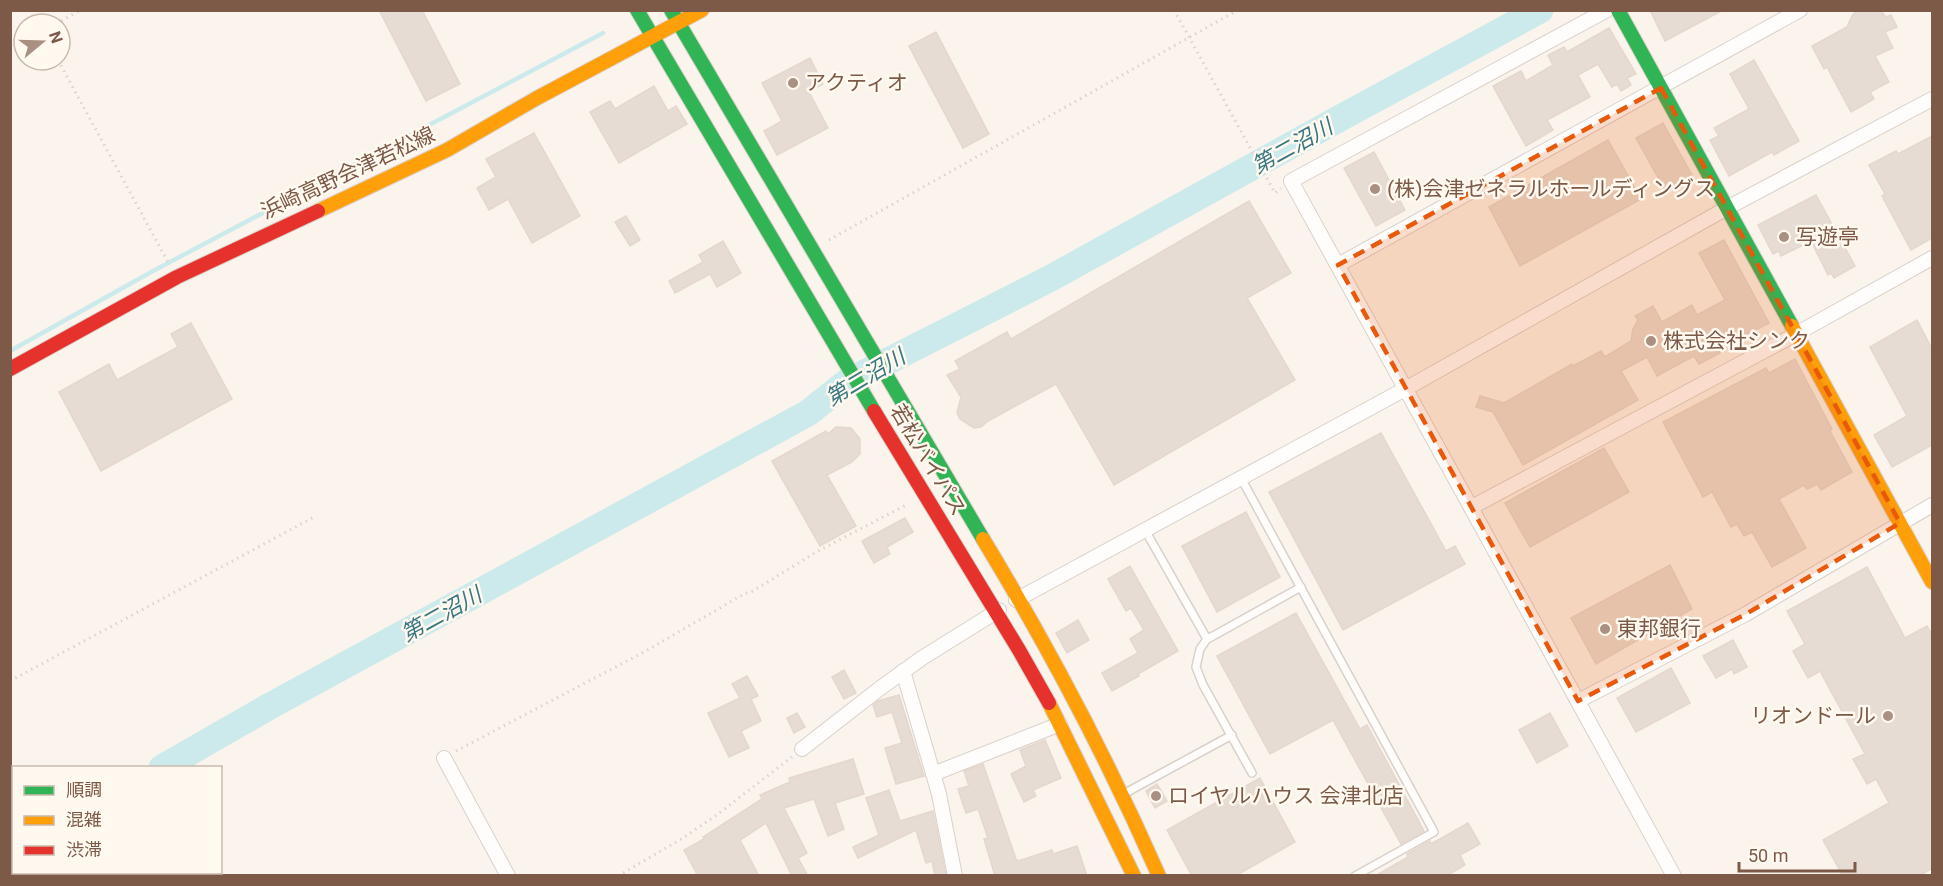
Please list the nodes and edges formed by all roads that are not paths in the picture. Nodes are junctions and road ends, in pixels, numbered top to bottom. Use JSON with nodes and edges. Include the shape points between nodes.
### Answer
{"nodes":[{"id":1,"x":637,"y":10,"type":"edge"},
{"id":2,"x":671,"y":10,"type":"edge"},
{"id":3,"x":702,"y":10,"type":"edge"},
{"id":4,"x":1607,"y":10,"type":"edge"},
{"id":5,"x":1618,"y":10,"type":"edge"},
{"id":6,"x":1800,"y":10,"type":"edge"},
{"id":7,"x":679,"y":23,"type":"junction"},
{"id":8,"x":653,"y":38,"type":"junction"},
{"id":9,"x":1661,"y":88,"type":"junction"},
{"id":10,"x":1932,"y":99,"type":"edge"},
{"id":11,"x":1727,"y":208,"type":"junction"},
{"id":12,"x":1932,"y":258,"type":"edge"},
{"id":13,"x":1338,"y":265,"type":"junction"},
{"id":14,"x":1796,"y":334,"type":"junction"},
{"id":15,"x":10,"y":369,"type":"edge"},
{"id":16,"x":1407,"y":388,"type":"junction"},
{"id":17,"x":1241,"y":478,"type":"junction"},
{"id":18,"x":1932,"y":505,"type":"edge"},
{"id":19,"x":1472,"y":507,"type":"junction"},
{"id":20,"x":1900,"y":523,"type":"junction"},
{"id":21,"x":1145,"y":530,"type":"junction"},
{"id":22,"x":1932,"y":582,"type":"edge"},
{"id":23,"x":1301,"y":587,"type":"junction"},
{"id":24,"x":1019,"y":598,"type":"junction"},
{"id":25,"x":996,"y":612,"type":"junction"},
{"id":26,"x":1207,"y":639,"type":"junction"},
{"id":27,"x":903,"y":671,"type":"junction"},
{"id":28,"x":1578,"y":701,"type":"junction"},
{"id":29,"x":1060,"y":723,"type":"junction"},
{"id":30,"x":1232,"y":735,"type":"junction"},
{"id":31,"x":802,"y":749,"type":"road end"},
{"id":32,"x":444,"y":758,"type":"road end"},
{"id":33,"x":1252,"y":773,"type":"dead end"},
{"id":34,"x":933,"y":774,"type":"junction"},
{"id":35,"x":1123,"y":794,"type":"junction"},
{"id":36,"x":508,"y":876,"type":"edge"},
{"id":37,"x":955,"y":876,"type":"edge"},
{"id":38,"x":1134,"y":876,"type":"edge"},
{"id":39,"x":1159,"y":876,"type":"edge"},
{"id":40,"x":1355,"y":876,"type":"edge"},
{"id":41,"x":1674,"y":876,"type":"edge"}],
"edges":[{"from":1,"to":8,"type":"main road","name":"若松バイパス"},
{"from":2,"to":7,"type":"main road","name":"若松バイパス"},
{"from":3,"to":7,"type":"main road","name":"浜崎高野会津若松線"},
{"from":4,"to":13,"type":"street","via":[[1291,181]]},
{"from":5,"to":9,"type":"main road"},
{"from":6,"to":9,"type":"street"},
{"from":7,"to":8,"type":"main road","name":"浜崎高野会津若松線"},
{"from":7,"to":24,"type":"main road","name":"若松バイパス"},
{"from":8,"to":15,"type":"main road","name":"浜崎高野会津若松線","via":[[447,150],[177,277]]},
{"from":8,"to":25,"type":"main road","name":"若松バイパス"},
{"from":9,"to":11,"type":"main road"},
{"from":9,"to":13,"type":"street"},
{"from":10,"to":11,"type":"street"},
{"from":11,"to":14,"type":"main road"},
{"from":11,"to":16,"type":"street"},
{"from":12,"to":14,"type":"street"},
{"from":13,"to":16,"type":"street"},
{"from":14,"to":19,"type":"street"},
{"from":14,"to":20,"type":"main road"},
{"from":16,"to":17,"type":"street"},
{"from":16,"to":19,"type":"street"},
{"from":17,"to":21,"type":"street"},
{"from":17,"to":23,"type":"lane"},
{"from":18,"to":20,"type":"street"},
{"from":19,"to":28,"type":"street"},
{"from":20,"to":22,"type":"main road"},
{"from":20,"to":28,"type":"street","via":[[1755,610]]},
{"from":21,"to":24,"type":"street"},
{"from":21,"to":26,"type":"lane"},
{"from":23,"to":26,"type":"lane"},
{"from":23,"to":40,"type":"lane","via":[[1434,832]]},
{"from":24,"to":25,"type":"street"},
{"from":24,"to":35,"type":"main road","name":"若松バイパス"},
{"from":25,"to":27,"type":"street"},
{"from":25,"to":29,"type":"main road","name":"若松バイパス"},
{"from":26,"to":30,"type":"lane","via":[[1196,667]]},
{"from":27,"to":31,"type":"street"},
{"from":27,"to":34,"type":"street"},
{"from":28,"to":41,"type":"street"},
{"from":29,"to":34,"type":"street"},
{"from":29,"to":38,"type":"main road","name":"若松バイパス"},
{"from":30,"to":33,"type":"lane"},
{"from":30,"to":35,"type":"lane"},
{"from":32,"to":36,"type":"street"},
{"from":34,"to":37,"type":"street"},
{"from":35,"to":39,"type":"main road","name":"若松バイパス"}]}
